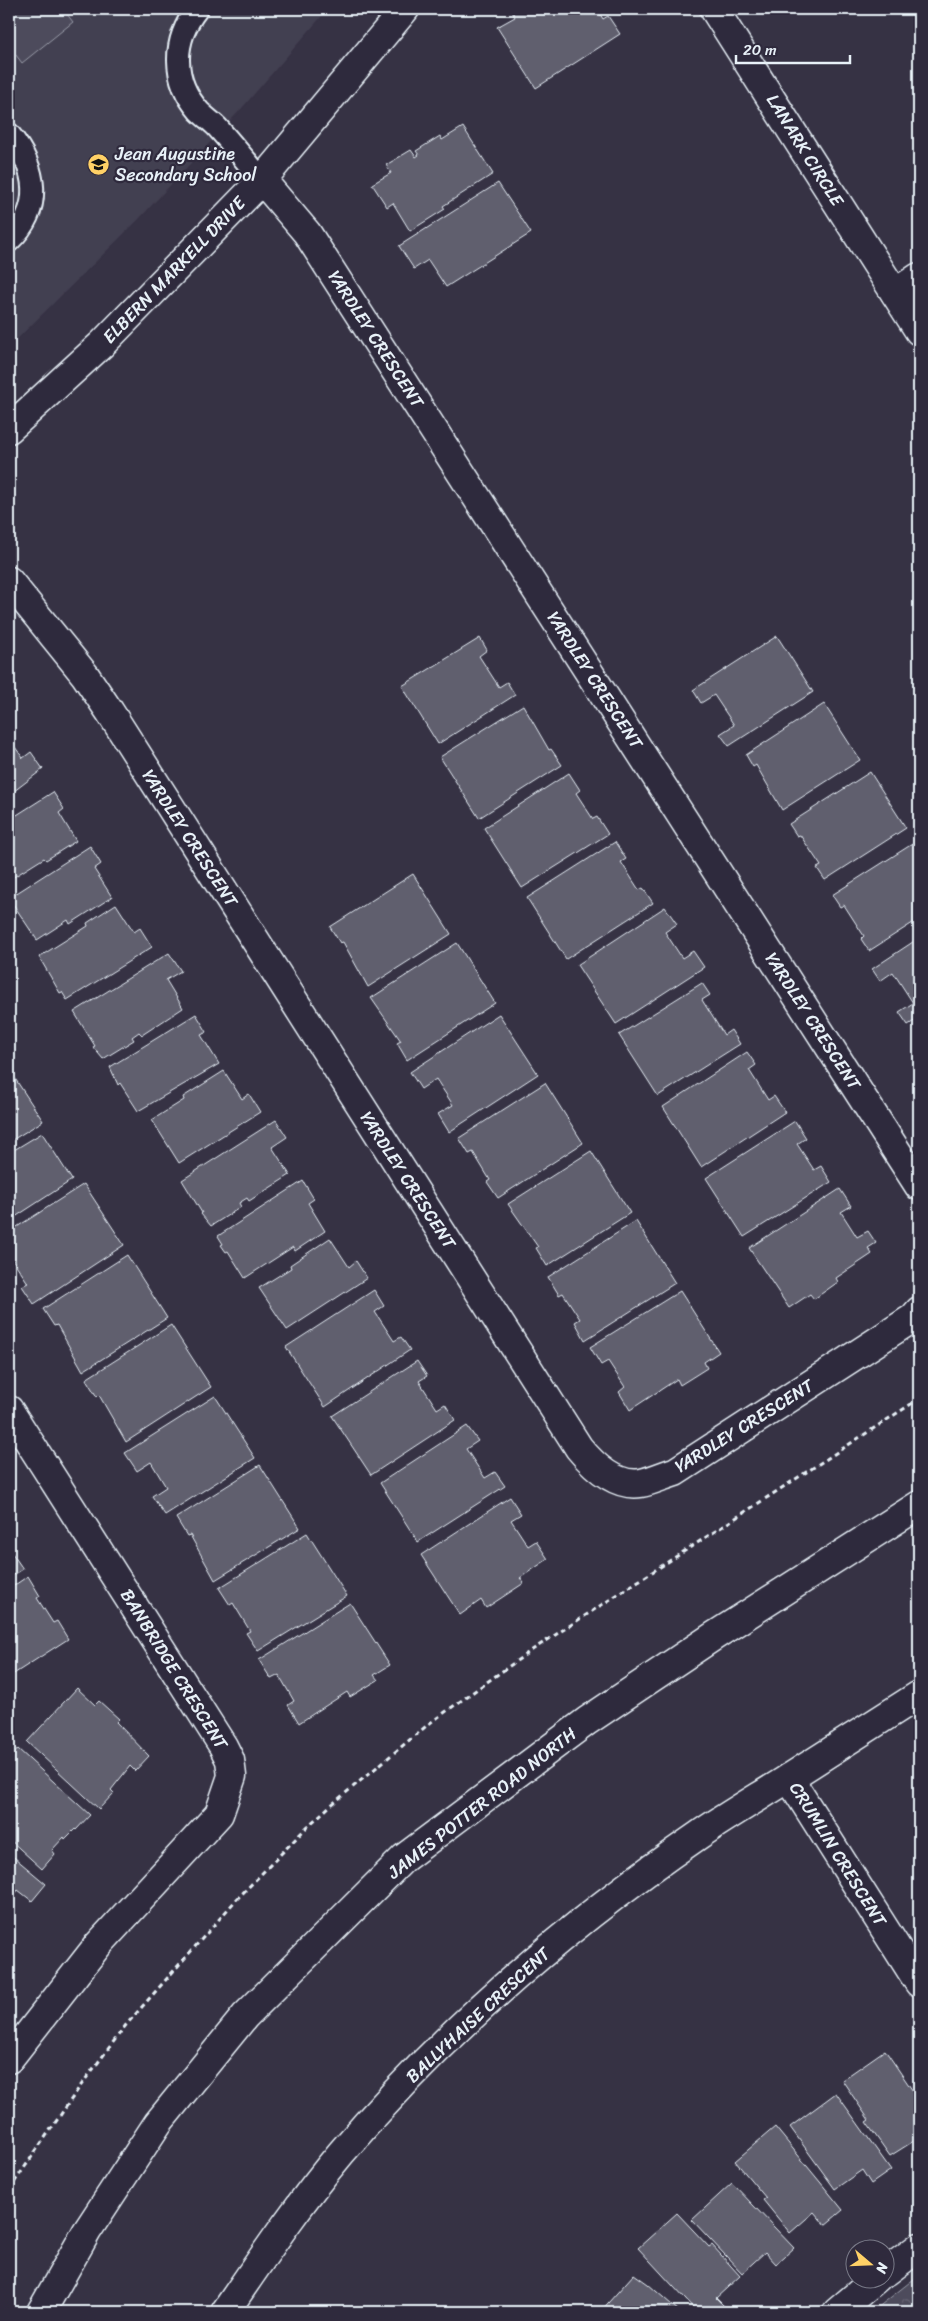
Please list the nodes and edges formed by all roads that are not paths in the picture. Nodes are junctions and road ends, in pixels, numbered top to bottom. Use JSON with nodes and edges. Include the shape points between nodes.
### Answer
{"nodes":[{"id":1,"x":197,"y":9,"type":"edge"},
{"id":2,"x":405,"y":9,"type":"edge"},
{"id":3,"x":714,"y":9,"type":"edge"},
{"id":4,"x":9,"y":134,"type":"edge"},
{"id":5,"x":262,"y":180,"type":"junction"},
{"id":6,"x":9,"y":241,"type":"edge"},
{"id":7,"x":919,"y":277,"type":"edge"},
{"id":8,"x":895,"y":293,"type":"junction"},
{"id":9,"x":919,"y":331,"type":"edge"},
{"id":10,"x":9,"y":429,"type":"edge"},
{"id":11,"x":9,"y":581,"type":"edge"},
{"id":12,"x":919,"y":1186,"type":"edge"},
{"id":13,"x":919,"y":1311,"type":"edge"},
{"id":14,"x":9,"y":1410,"type":"edge"},
{"id":15,"x":919,"y":1505,"type":"edge"},
{"id":16,"x":919,"y":1695,"type":"edge"},
{"id":17,"x":789,"y":1778,"type":"junction"},
{"id":18,"x":919,"y":1983,"type":"edge"},
{"id":19,"x":9,"y":2059,"type":"edge"},
{"id":20,"x":919,"y":2247,"type":"edge"},
{"id":21,"x":896,"y":2264,"type":"edge"},
{"id":22,"x":865,"y":2288,"type":"edge"},
{"id":23,"x":41,"y":2312,"type":"edge"},
{"id":24,"x":225,"y":2312,"type":"edge"},
{"id":25,"x":837,"y":2312,"type":"edge"}],
"edges":[{"from":1,"to":5,"type":"lane","via":[[180,37],[178,62],[185,88],[199,111]]},
{"from":2,"to":5,"type":"street","name":"ELBERN MARKELL DRIVE"},
{"from":3,"to":8,"type":"street","name":"LANARK CIRCLE"},
{"from":4,"to":6,"type":"lane","via":[[32,172],[33,200],[25,222]]},
{"from":5,"to":10,"type":"street","name":"ELBERN MARKELL DRIVE","via":[[102,344]]},
{"from":5,"to":12,"type":"street","name":"YARDLEY CRESCENT","via":[[308,233]]},
{"from":7,"to":8,"type":"street"},
{"from":8,"to":9,"type":"street","name":"LANARK CIRCLE"},
{"from":11,"to":13,"type":"street","name":"YARDLEY CRESCENT","via":[[85,675],[110,712],[579,1448],[598,1468],[618,1479],[640,1483],[675,1472]]},
{"from":14,"to":19,"type":"street","name":"BANBRIDGE CRESCENT","via":[[223,1746],[230,1760],[232,1776],[219,1814],[98,1945]]},
{"from":15,"to":23,"type":"street","name":"JAMES POTTER ROAD NORTH","via":[[587,1721],[404,1858],[245,2016],[158,2123],[87,2231]]},
{"from":16,"to":17,"type":"street","name":"CRUMLIN CRESCENT"},
{"from":17,"to":18,"type":"street","name":"CRUMLIN CRESCENT"},
{"from":17,"to":24,"type":"street","name":"BALLYHAISE CRESCENT","via":[[700,1834],[622,1890],[506,1983],[444,2042],[340,2155]]},
{"from":20,"to":21,"type":"street"},
{"from":22,"to":25,"type":"street"}]}
